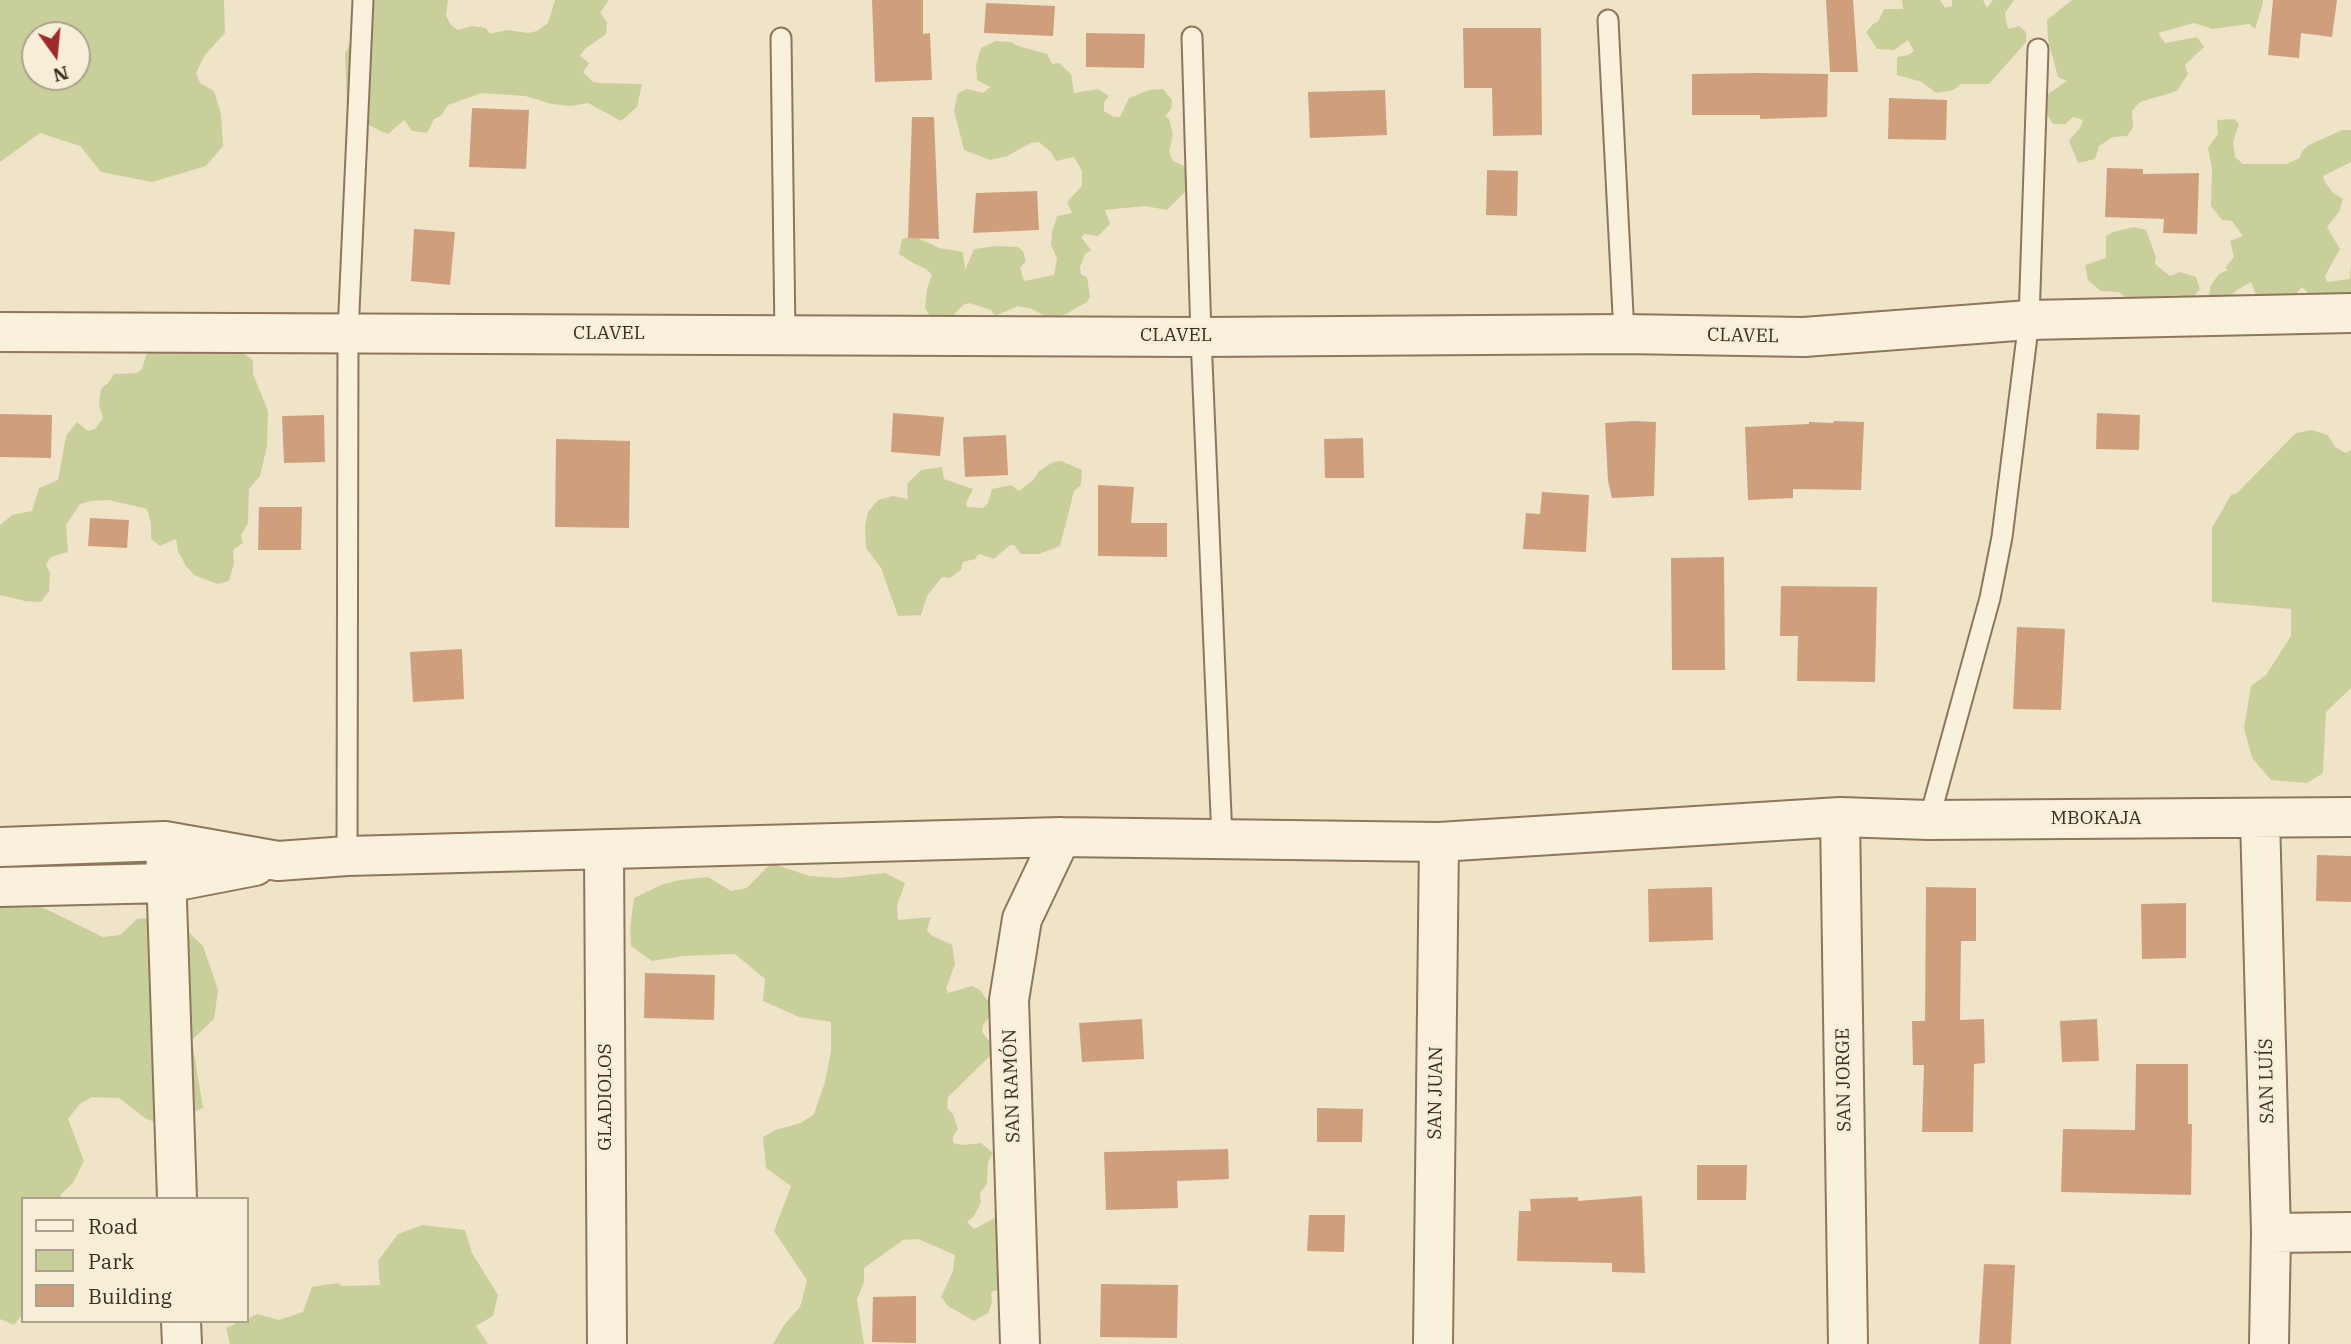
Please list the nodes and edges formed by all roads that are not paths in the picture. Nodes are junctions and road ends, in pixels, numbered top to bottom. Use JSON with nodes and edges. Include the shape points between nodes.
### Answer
{"nodes":[{"id":1,"x":363,"y":0,"type":"edge"},
{"id":2,"x":1608,"y":20,"type":"dead end"},
{"id":3,"x":1192,"y":37,"type":"dead end"},
{"id":4,"x":781,"y":38,"type":"dead end"},
{"id":5,"x":2038,"y":49,"type":"dead end"},
{"id":6,"x":2351,"y":313,"type":"edge"},
{"id":7,"x":2029,"y":320,"type":"junction"},
{"id":8,"x":0,"y":332,"type":"edge"},
{"id":9,"x":348,"y":333,"type":"junction"},
{"id":10,"x":1624,"y":334,"type":"junction"},
{"id":11,"x":785,"y":335,"type":"junction"},
{"id":12,"x":1201,"y":337,"type":"junction"},
{"id":13,"x":1840,"y":817,"type":"junction"},
{"id":14,"x":2351,"y":817,"type":"edge"},
{"id":15,"x":2260,"y":818,"type":"junction"},
{"id":16,"x":1930,"y":820,"type":"junction"},
{"id":17,"x":1061,"y":837,"type":"junction"},
{"id":18,"x":1222,"y":839,"type":"junction"},
{"id":19,"x":165,"y":841,"type":"junction"},
{"id":20,"x":1439,"y":842,"type":"junction"},
{"id":21,"x":0,"y":847,"type":"edge"},
{"id":22,"x":604,"y":849,"type":"junction"},
{"id":23,"x":347,"y":856,"type":"junction"},
{"id":24,"x":278,"y":861,"type":"junction"},
{"id":25,"x":167,"y":883,"type":"junction"},
{"id":26,"x":0,"y":887,"type":"edge"},
{"id":27,"x":177,"y":1197,"type":"edge"},
{"id":28,"x":2351,"y":1232,"type":"edge"},
{"id":29,"x":2271,"y":1234,"type":"junction"},
{"id":30,"x":181,"y":1323,"type":"edge"},
{"id":31,"x":182,"y":1344,"type":"edge"},
{"id":32,"x":607,"y":1344,"type":"edge"},
{"id":33,"x":1020,"y":1344,"type":"edge"},
{"id":34,"x":1433,"y":1344,"type":"edge"},
{"id":35,"x":1849,"y":1344,"type":"edge"},
{"id":36,"x":2269,"y":1344,"type":"edge"}],
"edges":[{"from":1,"to":9,"type":"lane"},
{"from":2,"to":10,"type":"lane"},
{"from":3,"to":12,"type":"lane"},
{"from":4,"to":11,"type":"lane"},
{"from":5,"to":7,"type":"lane"},
{"from":6,"to":7,"type":"street","name":"CLAVEL"},
{"from":7,"to":10,"type":"street","name":"CLAVEL","via":[[1804,337]]},
{"from":7,"to":16,"type":"lane","via":[[1993,586]]},
{"from":8,"to":9,"type":"street","name":"CLAVEL"},
{"from":9,"to":11,"type":"street","name":"CLAVEL"},
{"from":9,"to":23,"type":"lane"},
{"from":10,"to":12,"type":"street","name":"CLAVEL"},
{"from":11,"to":12,"type":"street","name":"CLAVEL"},
{"from":12,"to":18,"type":"lane"},
{"from":13,"to":16,"type":"street","name":"MBOKAJA"},
{"from":13,"to":20,"type":"street","name":"MBOKAJA"},
{"from":13,"to":35,"type":"street","name":"SAN JORGE"},
{"from":14,"to":15,"type":"street","name":"MBOKAJA"},
{"from":15,"to":16,"type":"street","name":"MBOKAJA"},
{"from":15,"to":29,"type":"street","name":"SAN LUÍS"},
{"from":17,"to":18,"type":"street","name":"MBOKAJA"},
{"from":17,"to":22,"type":"street","name":"MBOKAJA"},
{"from":17,"to":33,"type":"street","name":"SAN RAMÓN","via":[[1022,919],[1009,1000]]},
{"from":18,"to":20,"type":"street","name":"MBOKAJA"},
{"from":19,"to":21,"type":"street"},
{"from":19,"to":24,"type":"street"},
{"from":19,"to":25,"type":"street"},
{"from":20,"to":34,"type":"street","name":"SAN JUAN"},
{"from":22,"to":23,"type":"street","name":"MBOKAJA"},
{"from":22,"to":32,"type":"street","name":"GLADIOLOS"},
{"from":23,"to":24,"type":"street","name":"MBOKAJA"},
{"from":24,"to":25,"type":"street"},
{"from":25,"to":26,"type":"street"},
{"from":25,"to":27,"type":"street"},
{"from":28,"to":29,"type":"street"},
{"from":29,"to":36,"type":"street","name":"SAN LUÍS"},
{"from":30,"to":31,"type":"street"}]}
